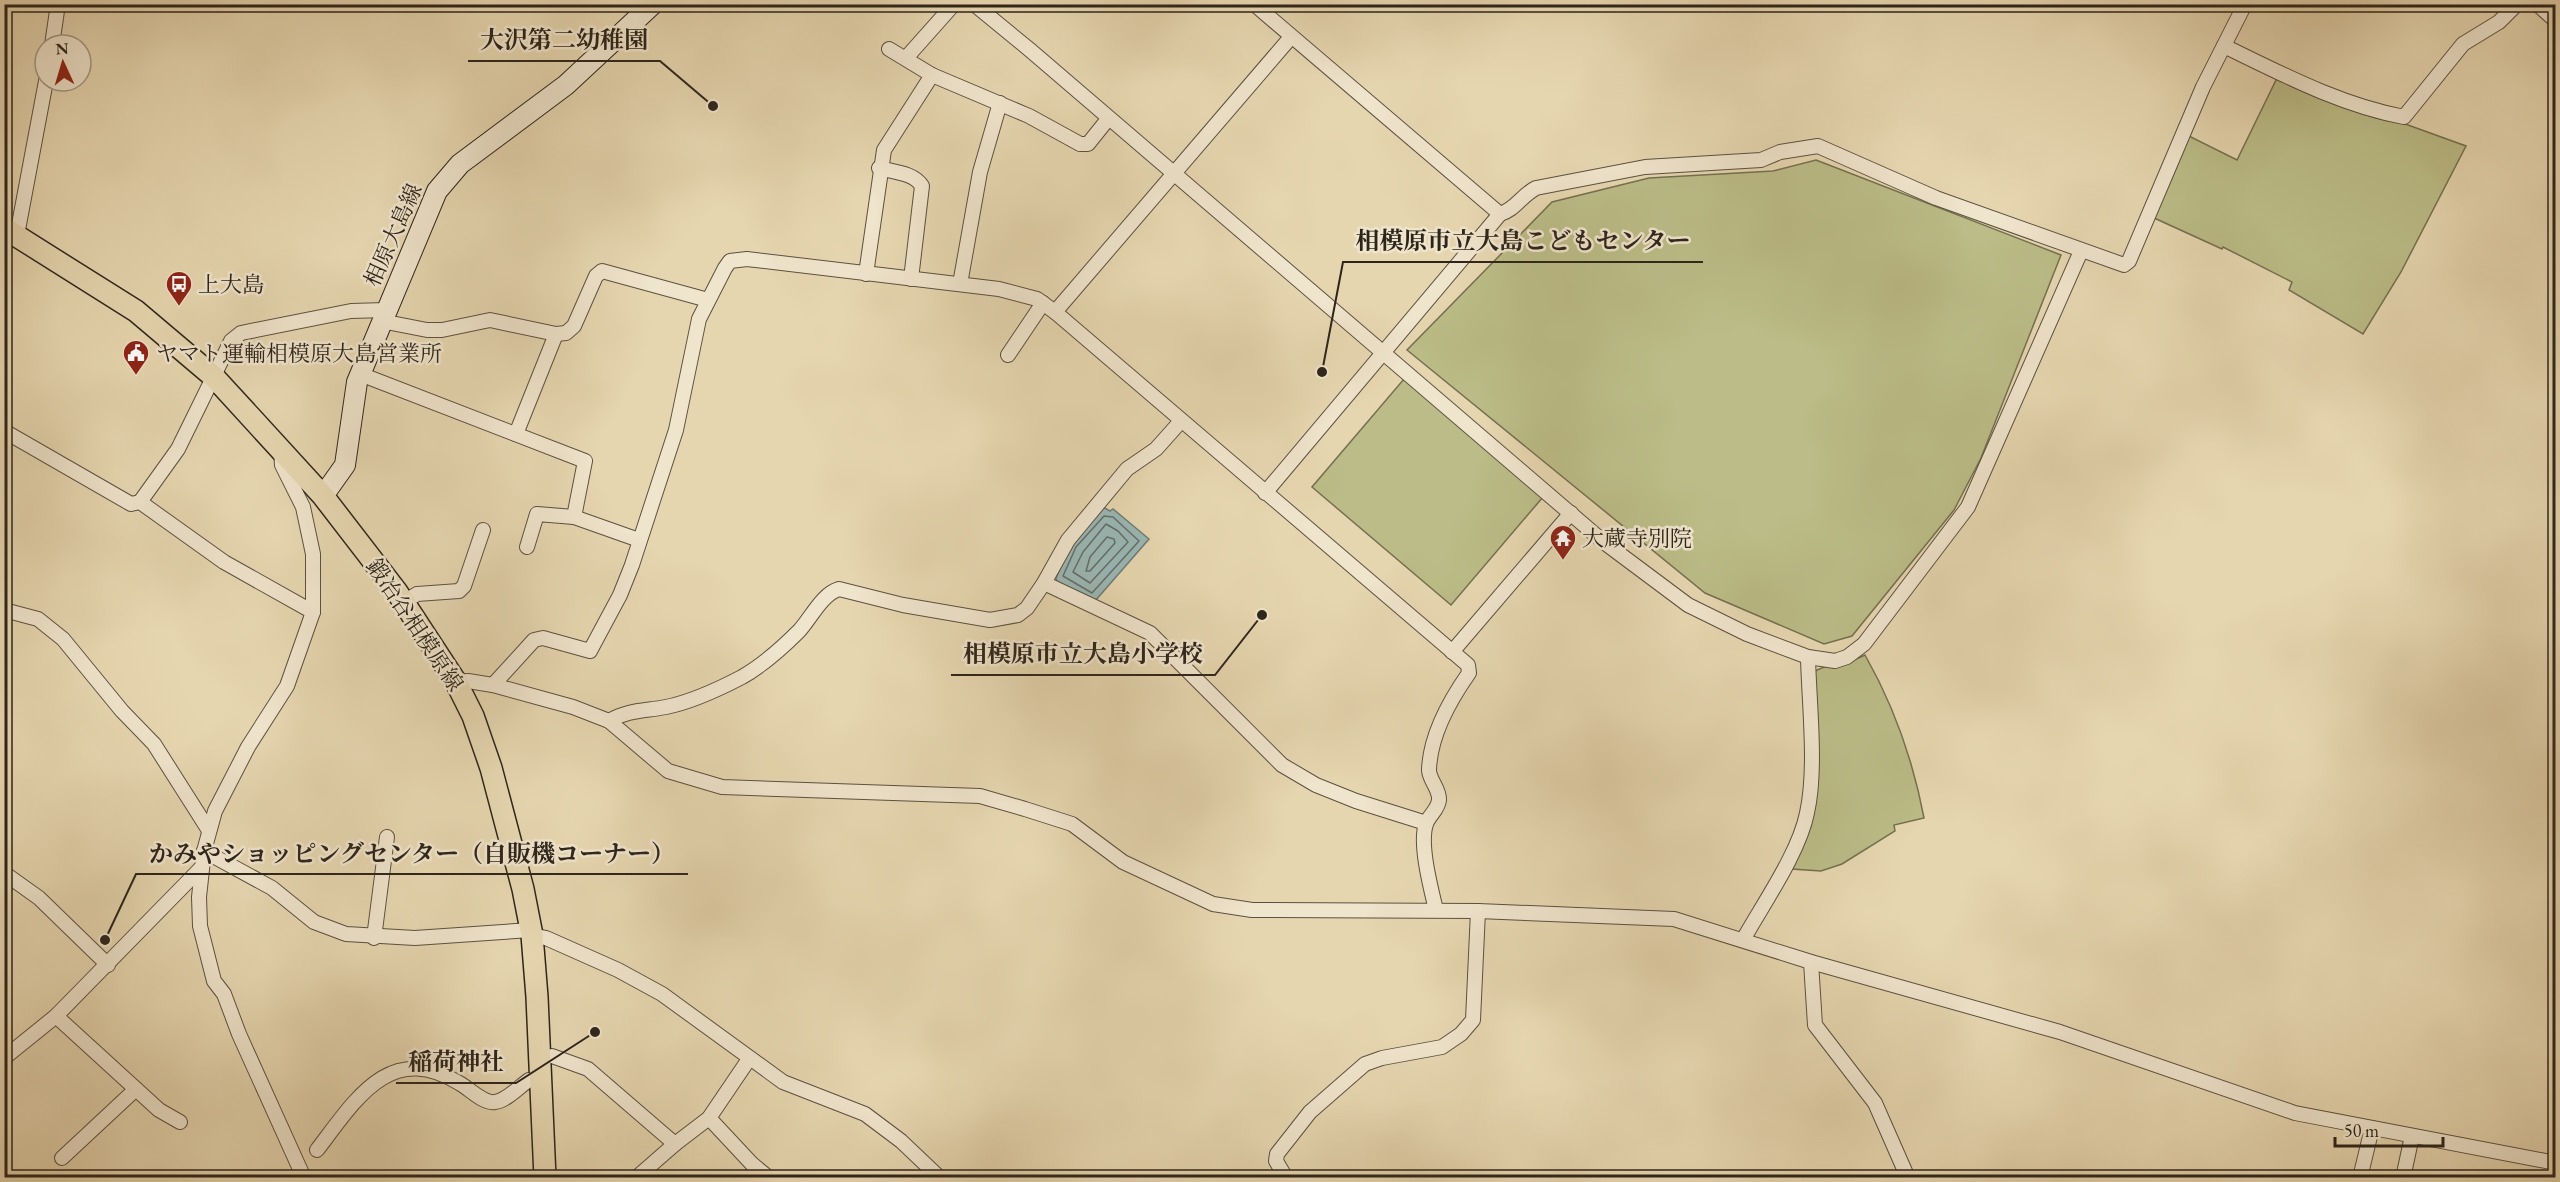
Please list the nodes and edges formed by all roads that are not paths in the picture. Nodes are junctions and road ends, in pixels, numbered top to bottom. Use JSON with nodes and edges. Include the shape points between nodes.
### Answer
{"nodes":[{"id":1,"x":58,"y":4,"type":"edge"},
{"id":2,"x":653,"y":4,"type":"edge"},
{"id":3,"x":954,"y":4,"type":"edge"},
{"id":4,"x":974,"y":4,"type":"edge"},
{"id":5,"x":1254,"y":4,"type":"edge"},
{"id":6,"x":2245,"y":4,"type":"edge"},
{"id":7,"x":2517,"y":4,"type":"edge"},
{"id":8,"x":2537,"y":4,"type":"edge"},
{"id":9,"x":2556,"y":21,"type":"edge"},
{"id":10,"x":54,"y":33,"type":"edge"},
{"id":11,"x":1291,"y":37,"type":"junction"},
{"id":12,"x":2224,"y":46,"type":"junction"},
{"id":13,"x":890,"y":49,"type":"dead end"},
{"id":14,"x":906,"y":58,"type":"junction"},
{"id":15,"x":932,"y":75,"type":"junction"},
{"id":16,"x":42,"y":93,"type":"edge"},
{"id":17,"x":1000,"y":103,"type":"junction"},
{"id":18,"x":1108,"y":119,"type":"junction"},
{"id":19,"x":879,"y":168,"type":"junction"},
{"id":20,"x":1174,"y":176,"type":"junction"},
{"id":21,"x":1500,"y":214,"type":"junction"},
{"id":22,"x":11,"y":232,"type":"edge"},
{"id":23,"x":2081,"y":251,"type":"junction"},
{"id":24,"x":866,"y":274,"type":"junction"},
{"id":25,"x":911,"y":279,"type":"junction"},
{"id":26,"x":960,"y":284,"type":"junction"},
{"id":27,"x":708,"y":300,"type":"junction"},
{"id":28,"x":1043,"y":303,"type":"junction"},
{"id":29,"x":1055,"y":312,"type":"junction"},
{"id":30,"x":384,"y":316,"type":"junction"},
{"id":31,"x":556,"y":334,"type":"junction"},
{"id":32,"x":1382,"y":354,"type":"junction"},
{"id":33,"x":1008,"y":355,"type":"dead end"},
{"id":34,"x":360,"y":374,"type":"junction"},
{"id":35,"x":214,"y":377,"type":"junction"},
{"id":36,"x":1181,"y":421,"type":"junction"},
{"id":37,"x":4,"y":431,"type":"edge"},
{"id":38,"x":516,"y":434,"type":"junction"},
{"id":39,"x":281,"y":449,"type":"junction"},
{"id":40,"x":1264,"y":493,"type":"junction"},
{"id":41,"x":323,"y":496,"type":"junction"},
{"id":42,"x":140,"y":502,"type":"junction"},
{"id":43,"x":1571,"y":513,"type":"junction"},
{"id":44,"x":574,"y":518,"type":"junction"},
{"id":45,"x":483,"y":530,"type":"dead end"},
{"id":46,"x":639,"y":540,"type":"junction"},
{"id":47,"x":527,"y":547,"type":"dead end"},
{"id":48,"x":1044,"y":582,"type":"junction"},
{"id":49,"x":404,"y":602,"type":"junction"},
{"id":50,"x":4,"y":610,"type":"edge"},
{"id":51,"x":313,"y":612,"type":"junction"},
{"id":52,"x":1452,"y":652,"type":"junction"},
{"id":53,"x":1808,"y":657,"type":"junction"},
{"id":54,"x":456,"y":682,"type":"junction"},
{"id":55,"x":493,"y":685,"type":"junction"},
{"id":56,"x":609,"y":721,"type":"junction"},
{"id":57,"x":1426,"y":823,"type":"junction"},
{"id":58,"x":208,"y":829,"type":"junction"},
{"id":59,"x":387,"y":837,"type":"dead end"},
{"id":60,"x":204,"y":850,"type":"junction"},
{"id":61,"x":202,"y":867,"type":"junction"},
{"id":62,"x":4,"y":873,"type":"edge"},
{"id":63,"x":1436,"y":910,"type":"junction"},
{"id":64,"x":1478,"y":911,"type":"junction"},
{"id":65,"x":531,"y":932,"type":"junction"},
{"id":66,"x":374,"y":938,"type":"junction"},
{"id":67,"x":1743,"y":940,"type":"junction"},
{"id":68,"x":1811,"y":962,"type":"junction"},
{"id":69,"x":108,"y":965,"type":"junction"},
{"id":70,"x":56,"y":1016,"type":"junction"},
{"id":71,"x":552,"y":1056,"type":"dead end"},
{"id":72,"x":4,"y":1058,"type":"edge"},
{"id":73,"x":749,"y":1059,"type":"junction"},
{"id":74,"x":530,"y":1080,"type":"dead end"},
{"id":75,"x":136,"y":1089,"type":"junction"},
{"id":76,"x":708,"y":1118,"type":"junction"},
{"id":77,"x":180,"y":1122,"type":"dead end"},
{"id":78,"x":2372,"y":1128,"type":"junction"},
{"id":79,"x":2412,"y":1136,"type":"junction"},
{"id":80,"x":675,"y":1144,"type":"junction"},
{"id":81,"x":318,"y":1150,"type":"dead end"},
{"id":82,"x":62,"y":1158,"type":"dead end"},
{"id":83,"x":2556,"y":1163,"type":"edge"},
{"id":84,"x":303,"y":1177,"type":"edge"},
{"id":85,"x":545,"y":1178,"type":"edge"},
{"id":86,"x":636,"y":1178,"type":"edge"},
{"id":87,"x":769,"y":1178,"type":"edge"},
{"id":88,"x":940,"y":1178,"type":"edge"},
{"id":89,"x":1286,"y":1178,"type":"edge"},
{"id":90,"x":1908,"y":1178,"type":"edge"},
{"id":91,"x":2360,"y":1178,"type":"edge"},
{"id":92,"x":2403,"y":1178,"type":"edge"}],
"edges":[{"from":1,"to":10,"type":"street"},
{"from":2,"to":30,"type":"street","name":"相原大島線","via":[[566,85],[446,178],[431,203]]},
{"from":3,"to":14,"type":"street"},
{"from":4,"to":18,"type":"street"},
{"from":5,"to":11,"type":"street"},
{"from":6,"to":12,"type":"street"},
{"from":7,"to":12,"type":"street","via":[[2499,22],[2463,44],[2404,117],[2371,111]]},
{"from":8,"to":9,"type":"street"},
{"from":11,"to":20,"type":"street"},
{"from":11,"to":21,"type":"street"},
{"from":12,"to":23,"type":"street","via":[[2129,261],[2124,265]]},
{"from":13,"to":14,"type":"street"},
{"from":14,"to":15,"type":"street"},
{"from":15,"to":17,"type":"street"},
{"from":15,"to":19,"type":"street","via":[[890,138]]},
{"from":16,"to":22,"type":"street"},
{"from":17,"to":18,"type":"street","via":[[1080,144],[1088,144]]},
{"from":17,"to":26,"type":"street","via":[[980,172]]},
{"from":18,"to":20,"type":"street"},
{"from":19,"to":24,"type":"street"},
{"from":19,"to":25,"type":"street","via":[[918,179],[922,186]]},
{"from":20,"to":29,"type":"street"},
{"from":20,"to":32,"type":"street"},
{"from":21,"to":23,"type":"street","via":[[1509,212],[1524,194],[1536,188],[1645,167],[1761,160],[1780,152],[1818,146],[1936,198]]},
{"from":21,"to":32,"type":"street"},
{"from":22,"to":35,"type":"main road","name":"鍛冶谷相模原線","via":[[136,311]]},
{"from":23,"to":53,"type":"street","via":[[1968,507],[1864,644],[1835,661]]},
{"from":24,"to":25,"type":"street"},
{"from":24,"to":27,"type":"street","via":[[738,259],[725,268]]},
{"from":25,"to":26,"type":"street"},
{"from":26,"to":28,"type":"street","via":[[999,289]]},
{"from":27,"to":31,"type":"street","via":[[602,271],[596,276],[574,326],[566,333]]},
{"from":27,"to":46,"type":"street","via":[[699,319],[676,430]]},
{"from":28,"to":29,"type":"street"},
{"from":28,"to":33,"type":"street"},
{"from":29,"to":36,"type":"street"},
{"from":30,"to":31,"type":"street","via":[[428,330],[490,320]]},
{"from":30,"to":34,"type":"street","name":"相原大島線"},
{"from":30,"to":35,"type":"street","via":[[351,311],[241,333],[231,341]]},
{"from":31,"to":38,"type":"street"},
{"from":32,"to":40,"type":"street"},
{"from":32,"to":43,"type":"street"},
{"from":34,"to":38,"type":"street"},
{"from":34,"to":41,"type":"street","name":"相原大島線","via":[[353,396],[347,459]]},
{"from":35,"to":39,"type":"main road","name":"鍛冶谷相模原線"},
{"from":35,"to":42,"type":"street","via":[[178,449]]},
{"from":36,"to":40,"type":"street"},
{"from":36,"to":48,"type":"street","via":[[1156,450],[1127,469],[1068,540]]},
{"from":37,"to":42,"type":"street","via":[[122,500]]},
{"from":38,"to":44,"type":"street","via":[[585,461]]},
{"from":39,"to":41,"type":"main road","name":"鍛冶谷相模原線"},
{"from":39,"to":51,"type":"street","via":[[282,465],[303,507],[313,554]]},
{"from":40,"to":52,"type":"street"},
{"from":41,"to":49,"type":"main road","name":"鍛冶谷相模原線"},
{"from":42,"to":51,"type":"street","via":[[224,562]]},
{"from":43,"to":52,"type":"street"},
{"from":43,"to":53,"type":"street","via":[[1689,605],[1747,634]]},
{"from":44,"to":46,"type":"street"},
{"from":44,"to":47,"type":"street","via":[[537,514]]},
{"from":45,"to":49,"type":"street","via":[[459,591],[417,594]]},
{"from":46,"to":55,"type":"street","via":[[620,596],[590,651],[543,638],[534,640]]},
{"from":48,"to":56,"type":"street","via":[[1018,615],[990,620],[839,589],[830,592],[778,651],[743,676],[667,707],[620,714]]},
{"from":48,"to":57,"type":"street","via":[[1150,633],[1282,765],[1316,785]]},
{"from":49,"to":54,"type":"main road","name":"鍛冶谷相模原線"},
{"from":50,"to":58,"type":"street","via":[[38,619],[63,639],[154,744]]},
{"from":51,"to":58,"type":"street","via":[[287,686],[248,747]]},
{"from":52,"to":57,"type":"street","via":[[1468,665],[1469,673],[1454,694],[1432,749],[1429,773],[1439,798]]},
{"from":53,"to":67,"type":"street","via":[[1807,814],[1789,858]]},
{"from":54,"to":55,"type":"street"},
{"from":54,"to":65,"type":"main road","name":"鍛冶谷相模原線","via":[[491,768]]},
{"from":55,"to":56,"type":"street"},
{"from":56,"to":63,"type":"street","via":[[668,771],[722,787],[980,796],[1025,809],[1072,824],[1123,862],[1213,904],[1252,910]]},
{"from":57,"to":63,"type":"street","via":[[1426,863]]},
{"from":58,"to":60,"type":"street"},
{"from":59,"to":66,"type":"street"},
{"from":60,"to":61,"type":"street"},
{"from":60,"to":66,"type":"street","via":[[272,888],[314,922],[346,934]]},
{"from":61,"to":69,"type":"street"},
{"from":61,"to":84,"type":"street","via":[[200,926],[214,981],[224,994]]},
{"from":62,"to":69,"type":"street","via":[[39,898]]},
{"from":63,"to":64,"type":"street"},
{"from":64,"to":67,"type":"street","via":[[1674,919]]},
{"from":64,"to":89,"type":"street","via":[[1473,1020],[1442,1047],[1365,1064],[1310,1112],[1277,1154],[1276,1161]]},
{"from":65,"to":66,"type":"street"},
{"from":65,"to":73,"type":"street","via":[[640,981]]},
{"from":65,"to":85,"type":"main road","name":"鍛冶谷相模原線"},
{"from":67,"to":68,"type":"street"},
{"from":68,"to":78,"type":"street","via":[[2060,1032],[2295,1113]]},
{"from":68,"to":90,"type":"street","via":[[1815,1025],[1875,1103]]},
{"from":69,"to":70,"type":"street"},
{"from":70,"to":72,"type":"street"},
{"from":70,"to":75,"type":"street"},
{"from":71,"to":80,"type":"street","via":[[588,1069]]},
{"from":73,"to":76,"type":"street"},
{"from":73,"to":88,"type":"street","via":[[783,1082],[865,1114]]},
{"from":74,"to":81,"type":"street","via":[[497,1102],[489,1102],[434,1070],[404,1068],[390,1072],[355,1100]]},
{"from":75,"to":77,"type":"street"},
{"from":75,"to":82,"type":"street"},
{"from":76,"to":80,"type":"street"},
{"from":76,"to":87,"type":"street"},
{"from":78,"to":79,"type":"street"},
{"from":78,"to":91,"type":"street"},
{"from":79,"to":83,"type":"street"},
{"from":79,"to":92,"type":"street"},
{"from":80,"to":86,"type":"street"}]}
